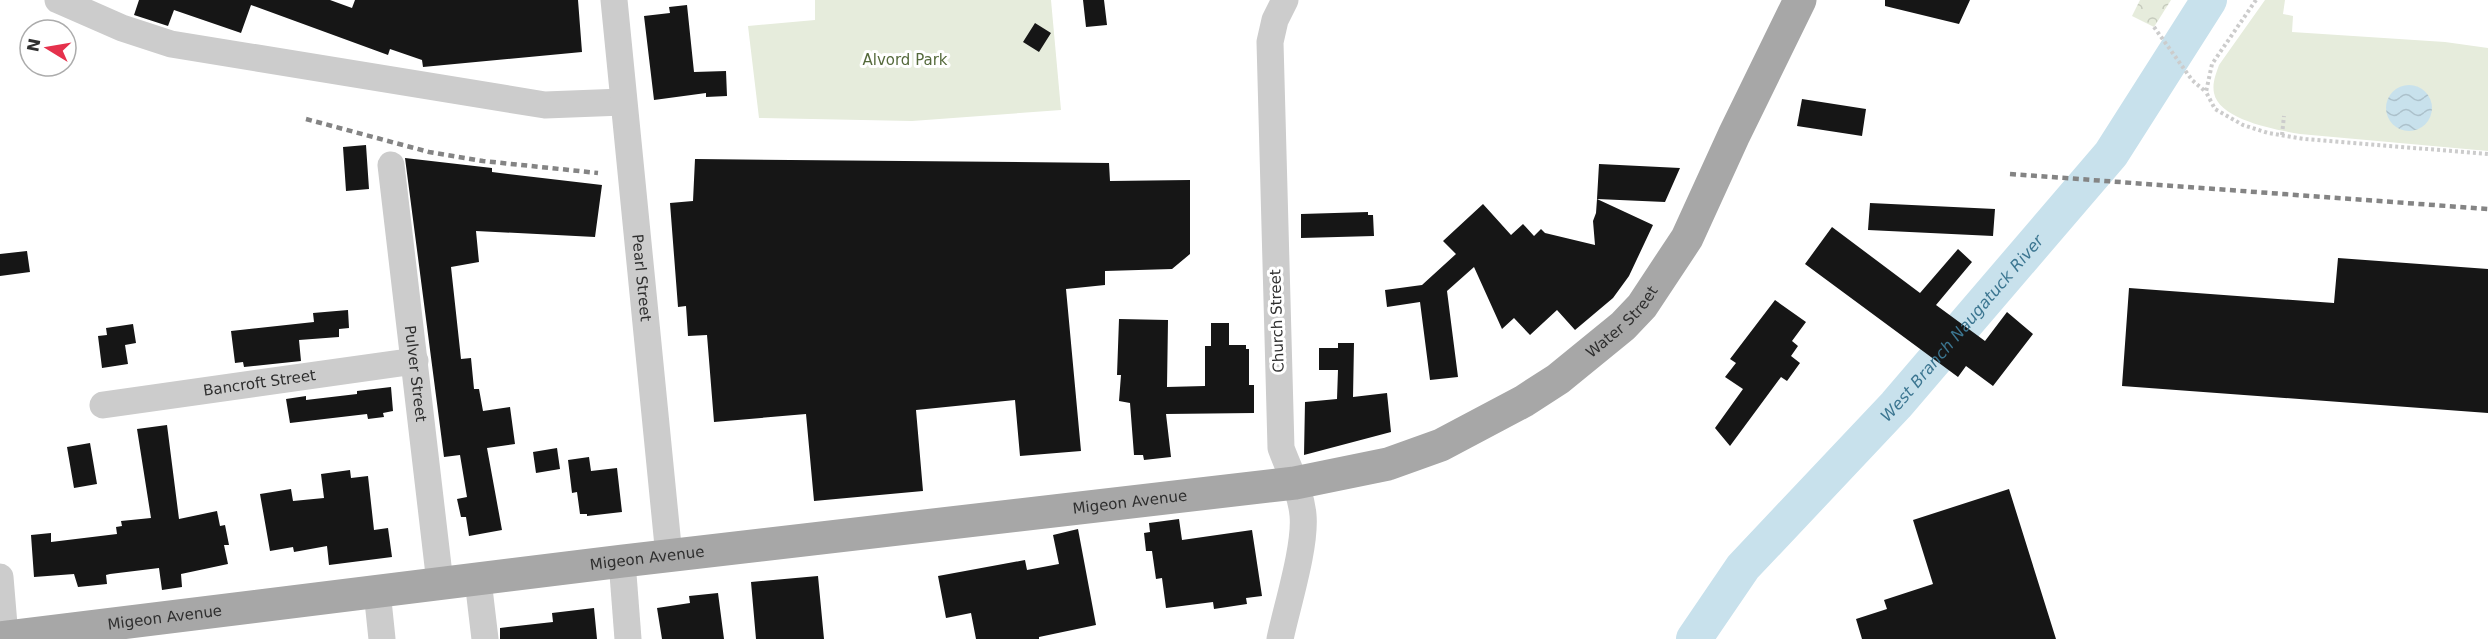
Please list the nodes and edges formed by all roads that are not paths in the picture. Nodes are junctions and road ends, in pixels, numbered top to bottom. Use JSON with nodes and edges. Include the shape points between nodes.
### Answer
{"nodes":[{"id":1,"x":58,"y":0,"type":"edge"},
{"id":2,"x":614,"y":0,"type":"edge"},
{"id":3,"x":1285,"y":0,"type":"edge"},
{"id":4,"x":1800,"y":0,"type":"edge"},
{"id":5,"x":623,"y":102,"type":"junction"},
{"id":6,"x":391,"y":165,"type":"dead end"},
{"id":7,"x":415,"y":361,"type":"junction"},
{"id":8,"x":103,"y":405,"type":"dead end"},
{"id":9,"x":1295,"y":483,"type":"junction"},
{"id":10,"x":669,"y":556,"type":"junction"},
{"id":11,"x":621,"y":561,"type":"junction"},
{"id":12,"x":0,"y":577,"type":"edge"},
{"id":13,"x":477,"y":580,"type":"junction"},
{"id":14,"x":440,"y":583,"type":"junction"},
{"id":15,"x":377,"y":591,"type":"junction"},
{"id":16,"x":95,"y":632,"type":"edge"},
{"id":17,"x":3,"y":637,"type":"edge"},
{"id":18,"x":382,"y":639,"type":"edge"},
{"id":19,"x":485,"y":639,"type":"edge"},
{"id":20,"x":628,"y":639,"type":"edge"},
{"id":21,"x":1280,"y":639,"type":"edge"}],
"edges":[{"from":1,"to":5,"type":"street","via":[[171,44],[545,105]]},
{"from":2,"to":5,"type":"street","name":"Pearl Street"},
{"from":3,"to":9,"type":"street","name":"Church Street","via":[[1270,42],[1270,88],[1281,448]]},
{"from":4,"to":9,"type":"main road","name":"Water Street","via":[[1687,238],[1623,326],[1558,379],[1441,445],[1388,464]]},
{"from":5,"to":10,"type":"street","name":"Pearl Street"},
{"from":6,"to":7,"type":"street","name":"Pulver Street"},
{"from":7,"to":8,"type":"street","name":"Bancroft Street"},
{"from":7,"to":14,"type":"street","name":"Pulver Street"},
{"from":9,"to":10,"type":"main road","name":"Migeon Avenue"},
{"from":9,"to":21,"type":"street","name":"Church Street","via":[[1303,515],[1301,540]]},
{"from":10,"to":11,"type":"main road","name":"Migeon Avenue"},
{"from":11,"to":13,"type":"main road","name":"Migeon Avenue"},
{"from":11,"to":20,"type":"street"},
{"from":12,"to":17,"type":"street"},
{"from":13,"to":14,"type":"main road","name":"Migeon Avenue"},
{"from":13,"to":19,"type":"street"},
{"from":14,"to":15,"type":"main road","name":"Migeon Avenue"},
{"from":15,"to":16,"type":"main road","name":"Migeon Avenue"},
{"from":15,"to":18,"type":"street"},
{"from":16,"to":17,"type":"main road","name":"Migeon Avenue"}]}
